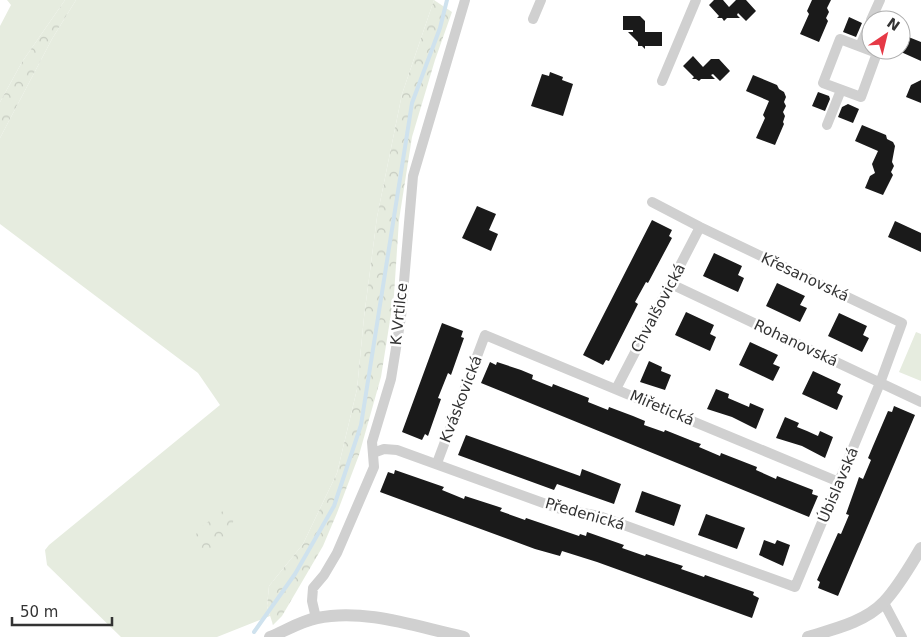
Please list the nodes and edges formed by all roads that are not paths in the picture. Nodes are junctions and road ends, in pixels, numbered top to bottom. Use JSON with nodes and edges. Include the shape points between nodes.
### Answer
{"nodes":[{"id":1,"x":465,"y":0,"type":"edge"},
{"id":2,"x":541,"y":0,"type":"edge"},
{"id":3,"x":696,"y":0,"type":"edge"},
{"id":4,"x":534,"y":19,"type":"dead end"},
{"id":5,"x":860,"y":46,"type":"joint"},
{"id":6,"x":662,"y":81,"type":"dead end"},
{"id":7,"x":841,"y":90,"type":"junction"},
{"id":8,"x":827,"y":125,"type":"dead end"},
{"id":9,"x":652,"y":202,"type":"dead end"},
{"id":10,"x":700,"y":227,"type":"junction"},
{"id":11,"x":671,"y":284,"type":"junction"},
{"id":12,"x":485,"y":335,"type":"joint"},
{"id":13,"x":880,"y":383,"type":"junction"},
{"id":14,"x":616,"y":389,"type":"junction"},
{"id":15,"x":921,"y":402,"type":"edge"},
{"id":16,"x":374,"y":453,"type":"junction"},
{"id":17,"x":437,"y":463,"type":"junction"},
{"id":18,"x":839,"y":482,"type":"junction"},
{"id":19,"x":921,"y":548,"type":"edge"},
{"id":20,"x":796,"y":587,"type":"joint"},
{"id":21,"x":884,"y":602,"type":"junction"},
{"id":22,"x":316,"y":618,"type":"junction"},
{"id":23,"x":270,"y":637,"type":"edge"},
{"id":24,"x":464,"y":637,"type":"edge"},
{"id":25,"x":808,"y":637,"type":"edge"},
{"id":26,"x":902,"y":637,"type":"edge"}],
"edges":[{"from":1,"to":16,"type":"street","name":"K Vrtilce","via":[[413,176],[402,316],[391,379],[372,442]]},
{"from":2,"to":4,"type":"street"},
{"from":3,"to":6,"type":"street"},
{"from":5,"to":7,"type":"street","via":[[877,53],[860,97]]},
{"from":5,"to":7,"type":"street","via":[[840,39],[823,83]]},
{"from":7,"to":8,"type":"street"},
{"from":9,"to":10,"type":"street","name":"Křesanovská"},
{"from":10,"to":11,"type":"street","name":"Chvalšovická"},
{"from":10,"to":13,"type":"street","name":"Křesanovská","via":[[902,323]]},
{"from":11,"to":13,"type":"street","name":"Rohanovská"},
{"from":11,"to":14,"type":"street","name":"Chvalšovická"},
{"from":12,"to":14,"type":"street","name":"Miřetická"},
{"from":12,"to":17,"type":"street","name":"Kváskovická"},
{"from":13,"to":15,"type":"street","name":"Rohanovská"},
{"from":13,"to":18,"type":"street","name":"Úbislavská"},
{"from":14,"to":18,"type":"street","name":"Miřetická"},
{"from":16,"to":17,"type":"street","name":"Předenická","via":[[391,449]]},
{"from":16,"to":22,"type":"street","name":"K Vrtilce","via":[[374,467],[336,553],[313,588]]},
{"from":17,"to":20,"type":"street","name":"Předenická","via":[[557,508],[599,516]]},
{"from":18,"to":20,"type":"street","name":"Úbislavská"},
{"from":19,"to":21,"type":"street"},
{"from":21,"to":25,"type":"street","via":[[839,628]]},
{"from":21,"to":26,"type":"street"},
{"from":22,"to":23,"type":"street"},
{"from":22,"to":24,"type":"street","via":[[365,615]]}]}
